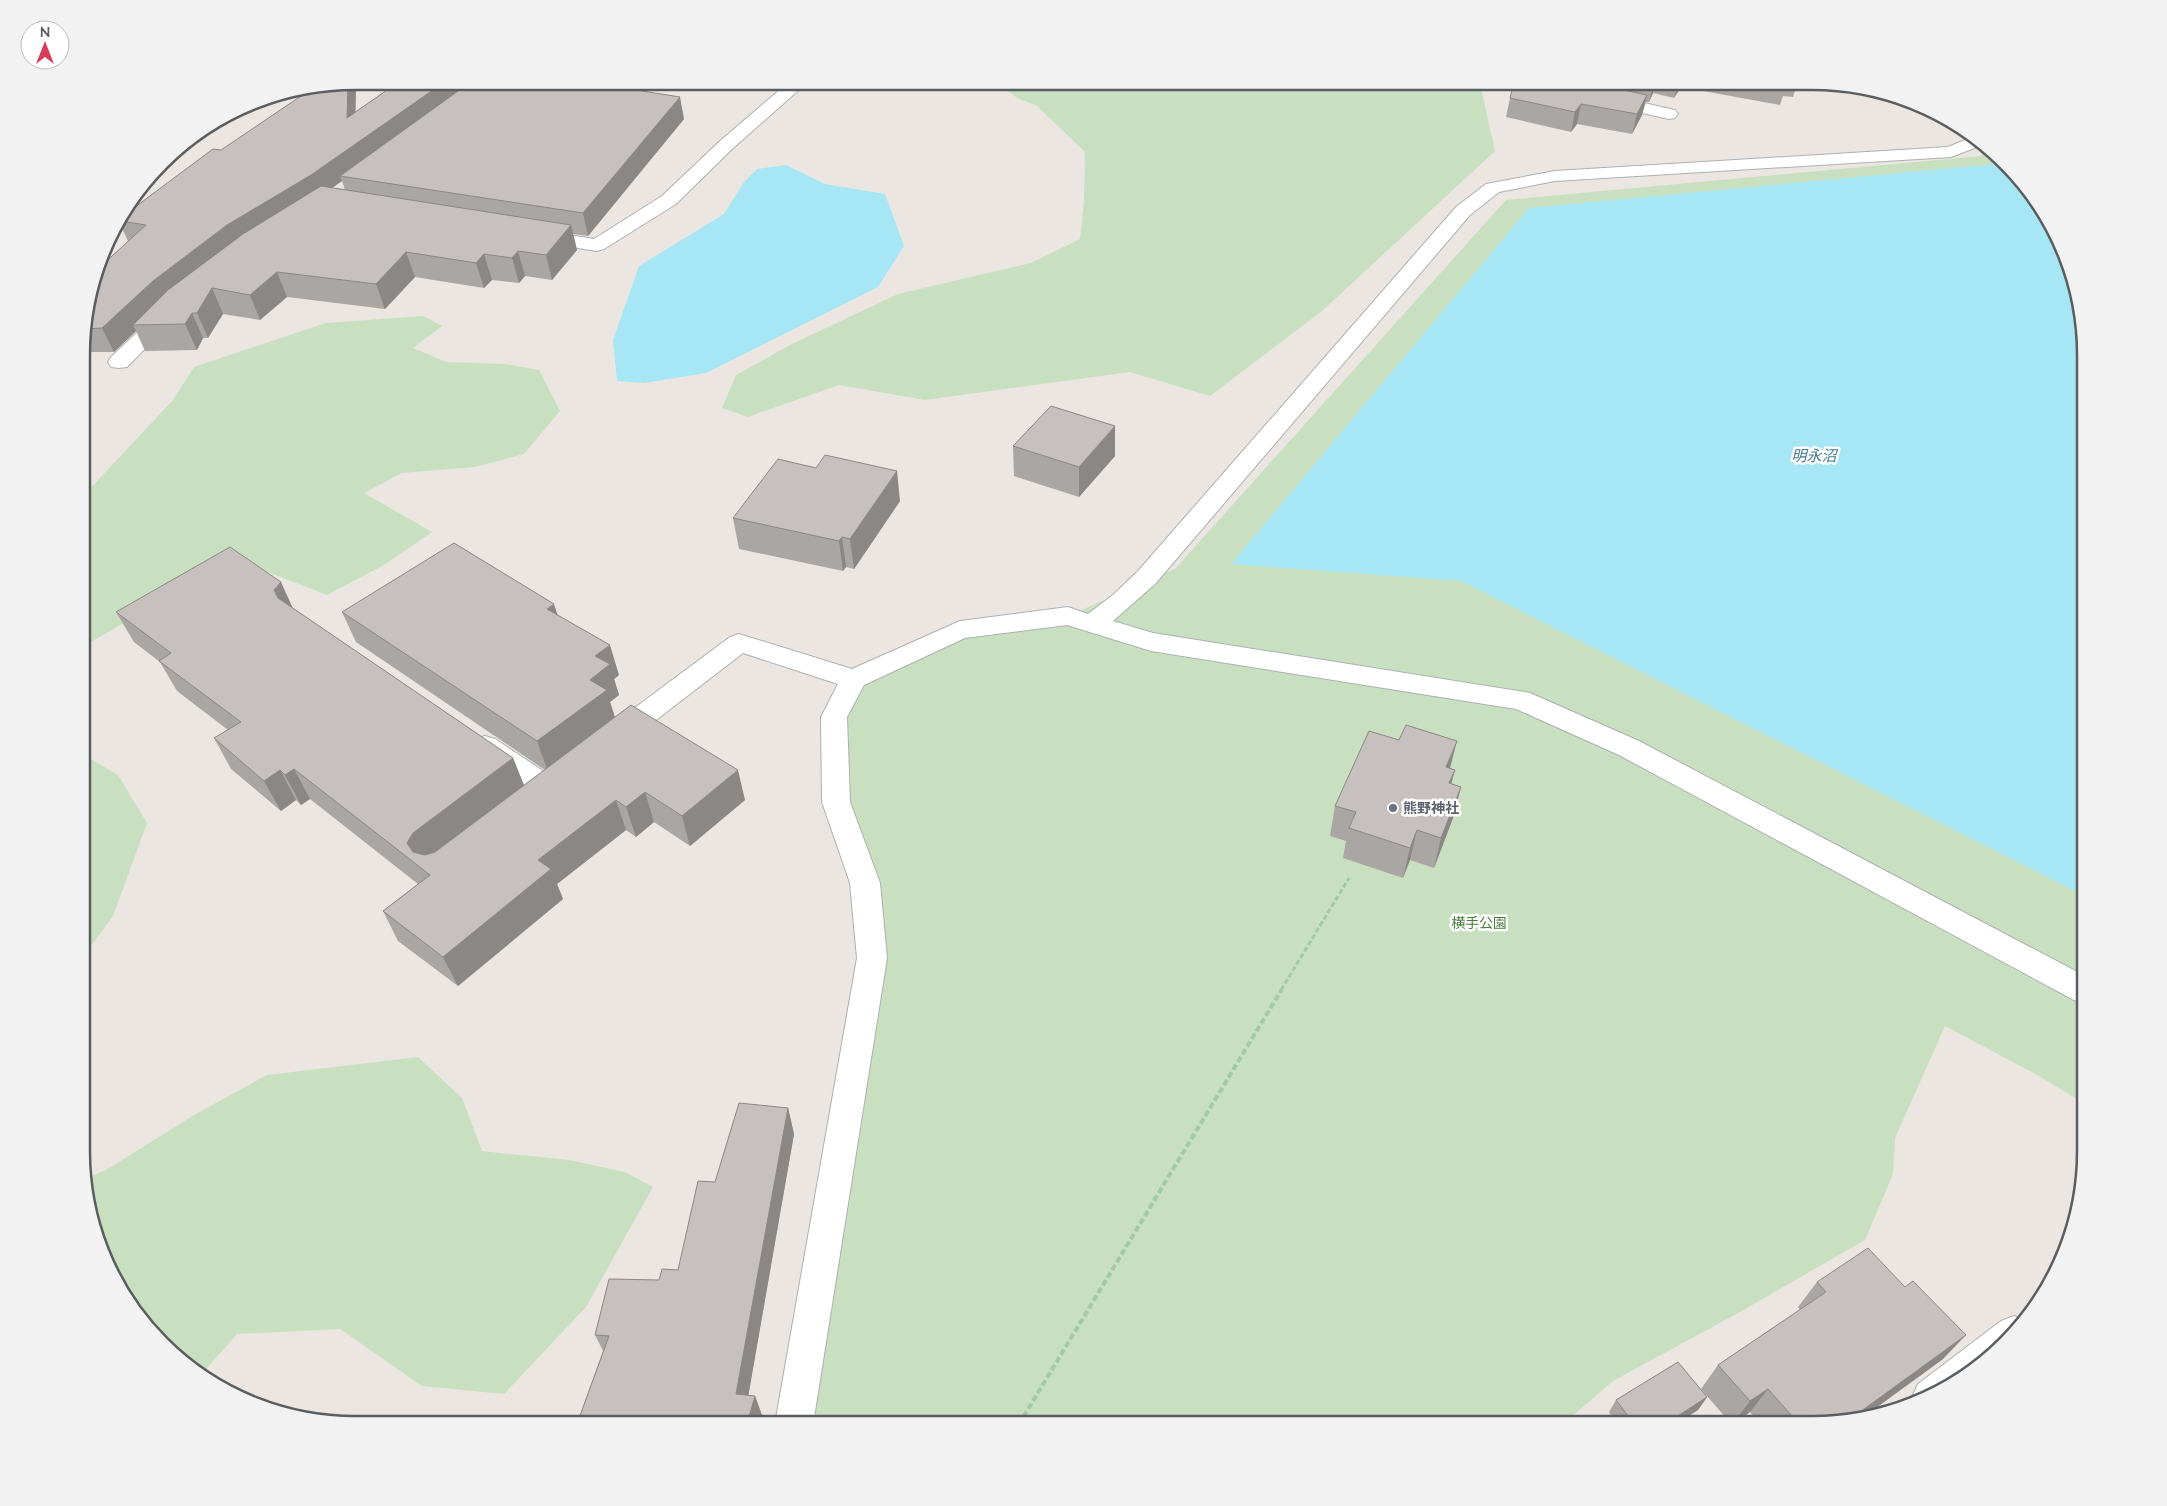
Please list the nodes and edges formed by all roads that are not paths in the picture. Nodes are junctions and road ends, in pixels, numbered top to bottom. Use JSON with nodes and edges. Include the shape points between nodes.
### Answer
{"nodes":[{"id":1,"x":791,"y":90,"type":"edge"},
{"id":2,"x":1594,"y":97,"type":"edge"},
{"id":3,"x":1669,"y":114,"type":"dead end"},
{"id":4,"x":1971,"y":144,"type":"edge"},
{"id":5,"x":520,"y":233,"type":"edge"},
{"id":6,"x":179,"y":305,"type":"edge"},
{"id":7,"x":119,"y":362,"type":"dead end"},
{"id":8,"x":1093,"y":623,"type":"junction"},
{"id":9,"x":854,"y":679,"type":"junction"},
{"id":10,"x":466,"y":733,"type":"edge"},
{"id":11,"x":596,"y":752,"type":"edge"},
{"id":12,"x":524,"y":806,"type":"edge"},
{"id":13,"x":2077,"y":988,"type":"edge"},
{"id":14,"x":795,"y":1416,"type":"edge"}],
"edges":[{"from":1,"to":5,"type":"street","via":[[669,200],[598,245]]},
{"from":2,"to":3,"type":"street"},
{"from":4,"to":8,"type":"street","via":[[1951,152],[1555,176],[1493,188],[1463,211],[1146,577]]},
{"from":6,"to":7,"type":"street"},
{"from":8,"to":9,"type":"street","via":[[1068,616],[960,630]]},
{"from":8,"to":13,"type":"street","via":[[1151,642],[1521,700],[1629,748]]},
{"from":9,"to":11,"type":"street","via":[[739,644]]},
{"from":9,"to":14,"type":"street","via":[[834,717],[836,802],[865,882],[872,958]]},
{"from":10,"to":12,"type":"street","via":[[556,782]]}]}
